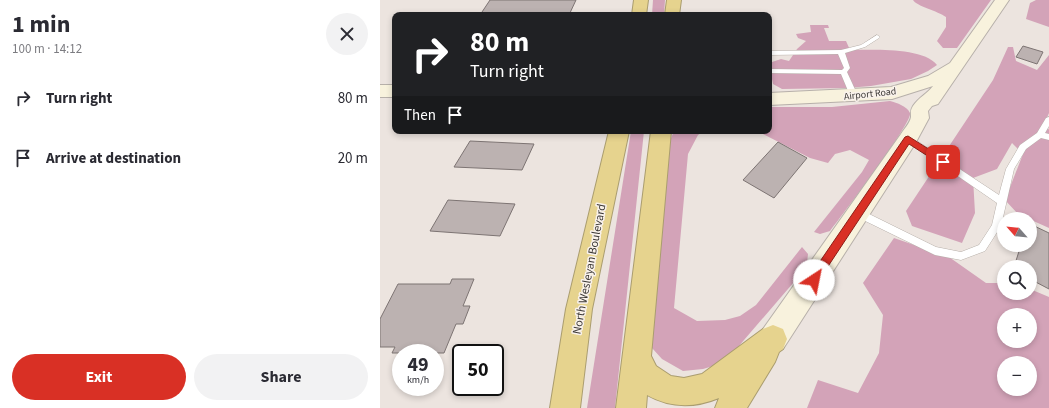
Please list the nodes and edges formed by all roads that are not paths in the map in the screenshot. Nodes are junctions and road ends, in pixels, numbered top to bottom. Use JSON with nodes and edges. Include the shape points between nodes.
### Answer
{"nodes":[{"id":1,"x":641,"y":0,"type":"edge"},
{"id":2,"x":674,"y":0,"type":"edge"},
{"id":3,"x":1002,"y":0,"type":"edge"},
{"id":4,"x":639,"y":12,"type":"edge"},
{"id":5,"x":672,"y":12,"type":"edge"},
{"id":6,"x":877,"y":37,"type":"dead end"},
{"id":7,"x":818,"y":52,"type":"junction"},
{"id":8,"x":840,"y":52,"type":"junction"},
{"id":9,"x":772,"y":55,"type":"edge"},
{"id":10,"x":821,"y":60,"type":"dead end"},
{"id":11,"x":956,"y":67,"type":"junction"},
{"id":12,"x":773,"y":70,"type":"edge"},
{"id":13,"x":844,"y":72,"type":"junction"},
{"id":14,"x":380,"y":77,"type":"edge"},
{"id":15,"x":392,"y":77,"type":"edge"},
{"id":16,"x":380,"y":91,"type":"edge"},
{"id":17,"x":392,"y":91,"type":"edge"},
{"id":18,"x":854,"y":96,"type":"junction"},
{"id":19,"x":772,"y":99,"type":"edge"},
{"id":20,"x":1049,"y":120,"type":"edge"},
{"id":21,"x":618,"y":134,"type":"edge"},
{"id":22,"x":661,"y":134,"type":"edge"},
{"id":23,"x":1045,"y":136,"type":"edge"},
{"id":24,"x":908,"y":139,"type":"junction"},
{"id":25,"x":1002,"y":201,"type":"junction"},
{"id":26,"x":858,"y":213,"type":"junction"},
{"id":27,"x":773,"y":339,"type":"junction"},
{"id":28,"x":575,"y":343,"type":"junction"},
{"id":29,"x":636,"y":358,"type":"junction"},
{"id":30,"x":555,"y":408,"type":"edge"},
{"id":31,"x":565,"y":408,"type":"edge"},
{"id":32,"x":631,"y":408,"type":"edge"},
{"id":33,"x":730,"y":408,"type":"edge"}],
"edges":[{"from":1,"to":4,"type":"highway"},
{"from":2,"to":5,"type":"highway"},
{"from":3,"to":11,"type":"main road","name":"Airport Road"},
{"from":6,"to":8,"type":"lane","via":[[862,46]]},
{"from":7,"to":8,"type":"lane"},
{"from":7,"to":9,"type":"lane","via":[[804,56]]},
{"from":7,"to":10,"type":"lane"},
{"from":8,"to":13,"type":"lane","via":[[847,68]]},
{"from":11,"to":18,"type":"main road","name":"Airport Road","via":[[934,80],[892,93]]},
{"from":11,"to":24,"type":"main road"},
{"from":12,"to":13,"type":"lane"},
{"from":13,"to":18,"type":"lane"},
{"from":14,"to":15,"type":"main road"},
{"from":16,"to":17,"type":"main road"},
{"from":18,"to":19,"type":"main road","name":"Airport Road"},
{"from":20,"to":23,"type":"lane"},
{"from":21,"to":28,"type":"highway","name":"North Wesleyan Boulevard","via":[[583,290]]},
{"from":22,"to":29,"type":"highway"},
{"from":23,"to":25,"type":"lane","via":[[1023,147],[1010,169]]},
{"from":24,"to":25,"type":"lane"},
{"from":24,"to":26,"type":"main road"},
{"from":25,"to":26,"type":"lane","via":[[996,226],[982,248],[960,256],[935,251]]},
{"from":26,"to":27,"type":"main road"},
{"from":27,"to":29,"type":"highway","via":[[709,387],[684,393],[665,390],[646,376]]},
{"from":27,"to":33,"type":"highway"},
{"from":28,"to":30,"type":"highway"},
{"from":28,"to":31,"type":"highway","name":"North Wesleyan Boulevard"},
{"from":29,"to":32,"type":"highway"}]}
